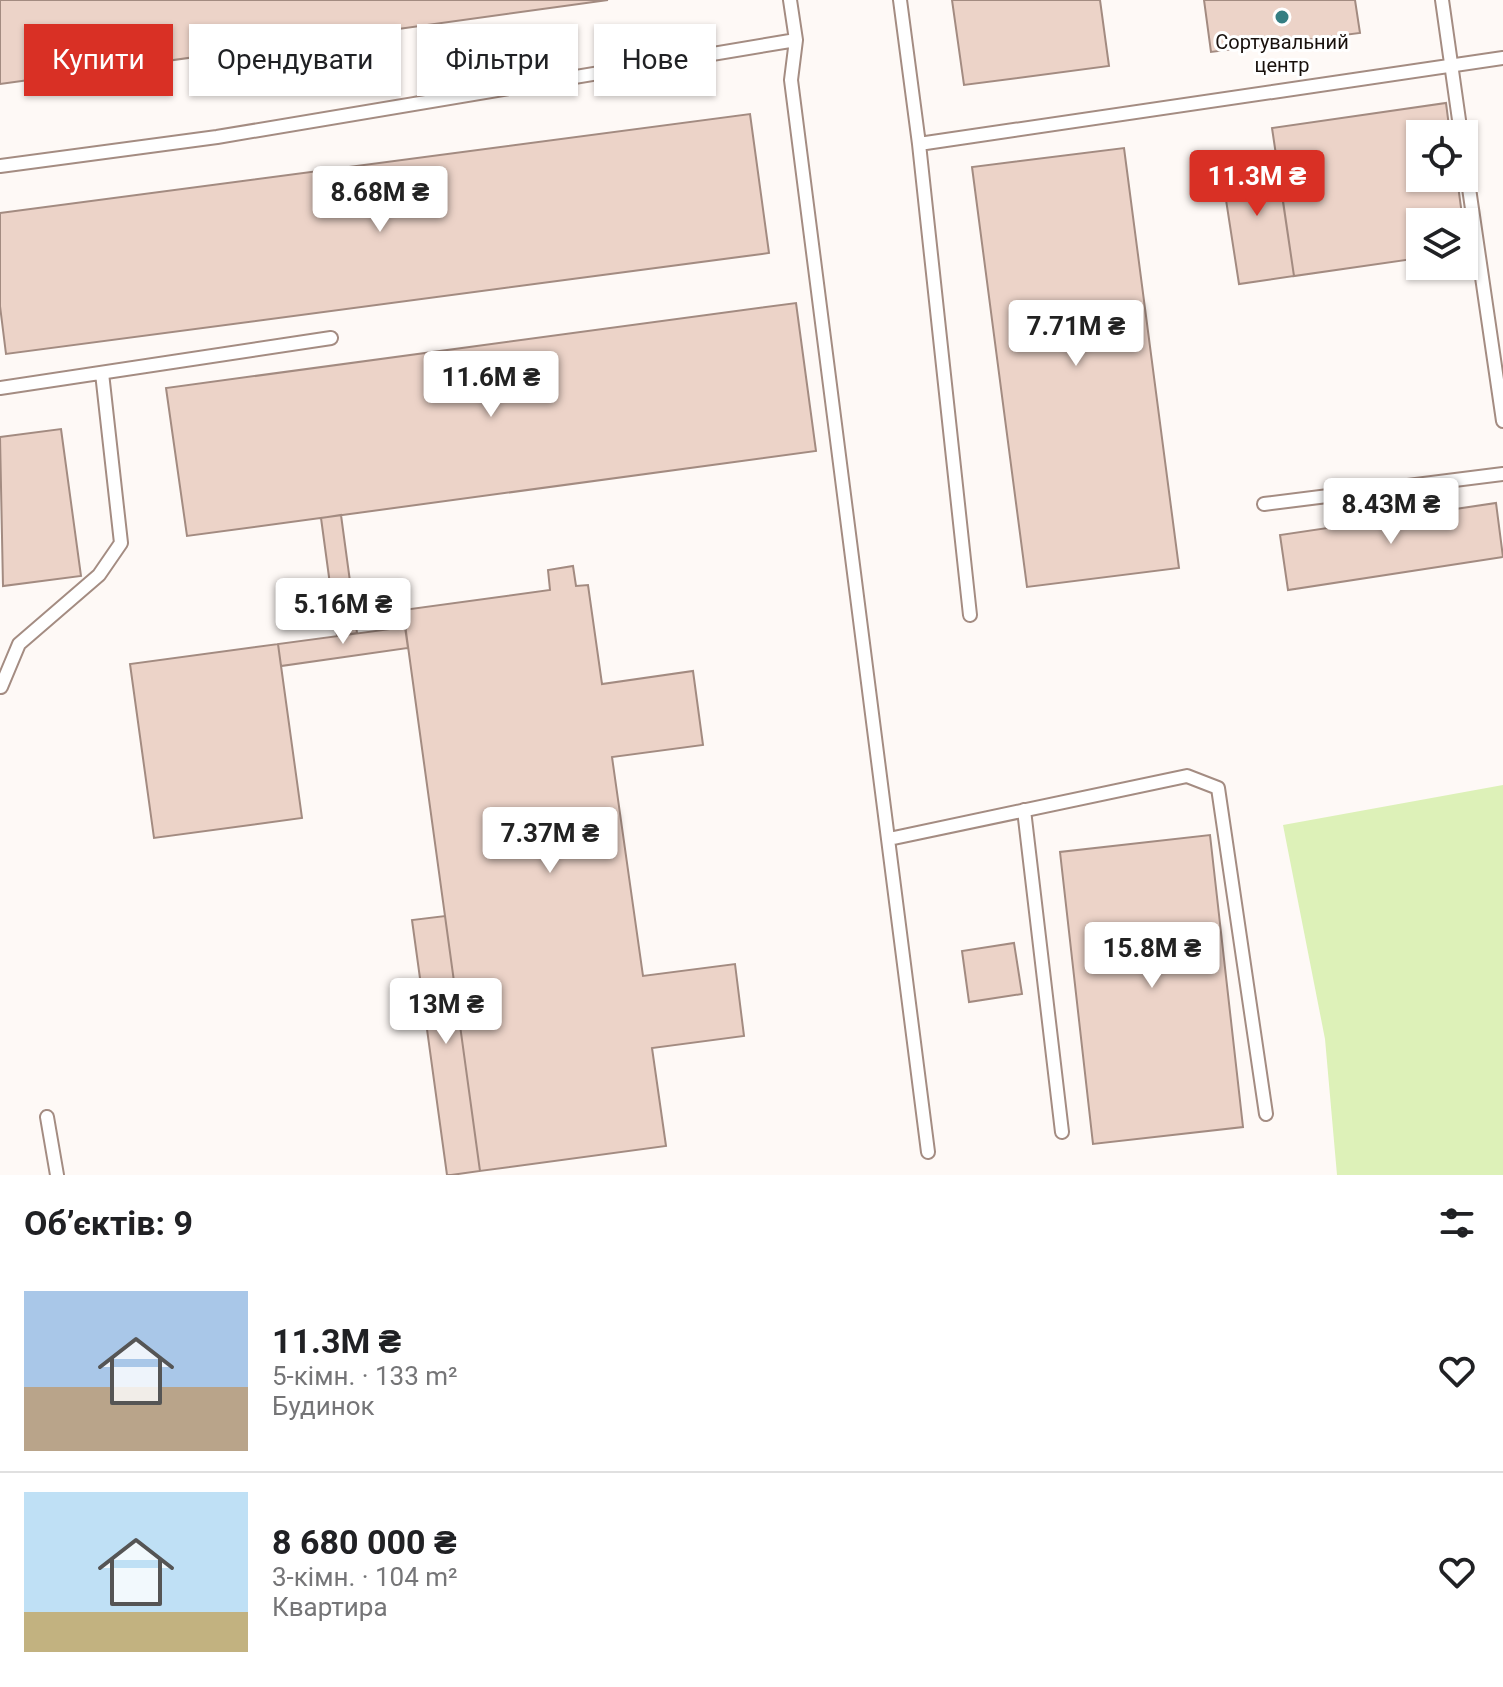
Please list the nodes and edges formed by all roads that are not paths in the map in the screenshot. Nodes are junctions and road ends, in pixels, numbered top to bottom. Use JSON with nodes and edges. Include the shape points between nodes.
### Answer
{"nodes":[{"id":1,"x":790,"y":0,"type":"edge"},
{"id":2,"x":900,"y":0,"type":"edge"},
{"id":3,"x":1442,"y":0,"type":"edge"},
{"id":4,"x":796,"y":40,"type":"junction"},
{"id":5,"x":1503,"y":58,"type":"edge"},
{"id":6,"x":1451,"y":65,"type":"junction"},
{"id":7,"x":1459,"y":120,"type":"edge"},
{"id":8,"x":919,"y":144,"type":"junction"},
{"id":9,"x":0,"y":166,"type":"edge"},
{"id":10,"x":1470,"y":192,"type":"edge"},
{"id":11,"x":331,"y":338,"type":"dead end"},
{"id":12,"x":102,"y":373,"type":"junction"},
{"id":13,"x":0,"y":388,"type":"edge"},
{"id":14,"x":1503,"y":421,"type":"edge"},
{"id":15,"x":1503,"y":474,"type":"edge"},
{"id":16,"x":1264,"y":504,"type":"dead end"},
{"id":17,"x":970,"y":615,"type":"dead end"},
{"id":18,"x":1,"y":687,"type":"edge"},
{"id":19,"x":1024,"y":810,"type":"junction"},
{"id":20,"x":889,"y":839,"type":"junction"},
{"id":21,"x":1266,"y":1114,"type":"dead end"},
{"id":22,"x":47,"y":1117,"type":"dead end"},
{"id":23,"x":1062,"y":1132,"type":"dead end"},
{"id":24,"x":928,"y":1152,"type":"dead end"},
{"id":25,"x":57,"y":1175,"type":"edge"}],
"edges":[{"from":1,"to":4,"type":"lane"},
{"from":2,"to":8,"type":"lane"},
{"from":3,"to":6,"type":"lane"},
{"from":4,"to":9,"type":"lane","via":[[217,137]]},
{"from":4,"to":20,"type":"lane","via":[[791,80]]},
{"from":5,"to":6,"type":"lane"},
{"from":6,"to":7,"type":"lane"},
{"from":6,"to":8,"type":"lane"},
{"from":8,"to":17,"type":"lane"},
{"from":10,"to":14,"type":"lane"},
{"from":11,"to":12,"type":"lane"},
{"from":12,"to":13,"type":"lane"},
{"from":12,"to":18,"type":"lane","via":[[121,543],[99,575],[19,644]]},
{"from":15,"to":16,"type":"lane"},
{"from":19,"to":20,"type":"lane"},
{"from":19,"to":21,"type":"lane","via":[[1187,776],[1218,788]]},
{"from":19,"to":23,"type":"lane"},
{"from":20,"to":24,"type":"lane"},
{"from":22,"to":25,"type":"lane"}]}
